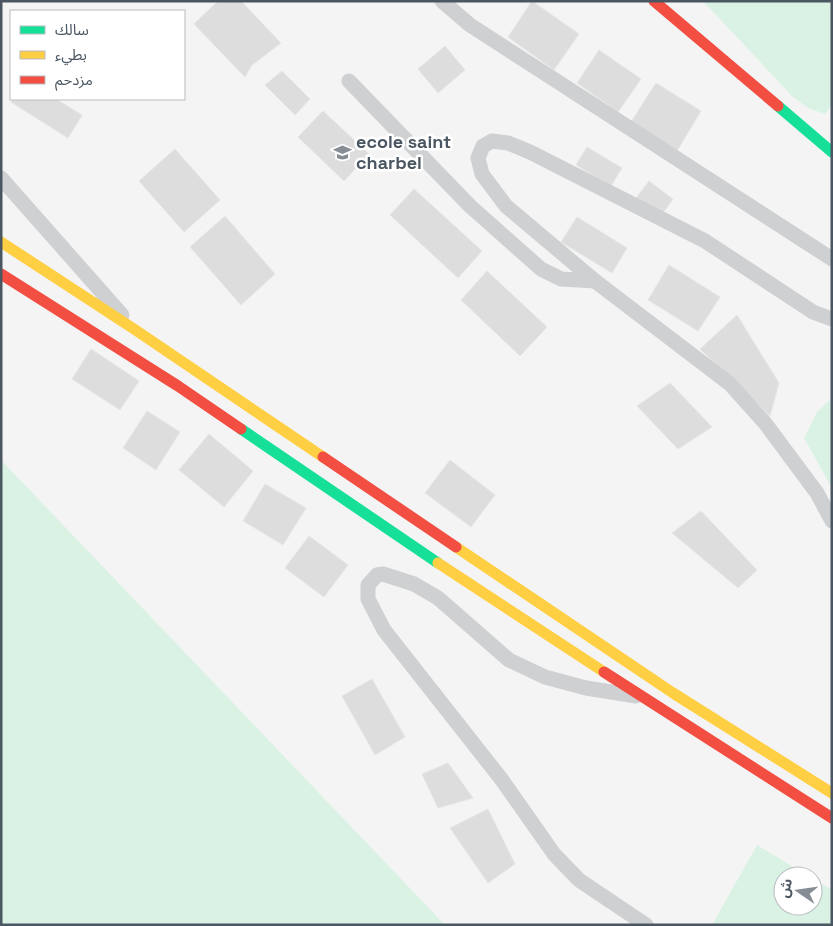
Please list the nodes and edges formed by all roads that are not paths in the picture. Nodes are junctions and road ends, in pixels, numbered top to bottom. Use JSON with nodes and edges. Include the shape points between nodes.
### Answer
{"nodes":[{"id":1,"x":442,"y":1,"type":"edge"},
{"id":2,"x":654,"y":1,"type":"edge"},
{"id":3,"x":349,"y":81,"type":"dead end"},
{"id":4,"x":832,"y":152,"type":"edge"},
{"id":5,"x":1,"y":178,"type":"edge"},
{"id":6,"x":1,"y":242,"type":"edge"},
{"id":7,"x":832,"y":259,"type":"edge"},
{"id":8,"x":1,"y":274,"type":"edge"},
{"id":9,"x":595,"y":281,"type":"junction"},
{"id":10,"x":832,"y":319,"type":"edge"},
{"id":11,"x":134,"y":329,"type":"junction"},
{"id":12,"x":832,"y":521,"type":"edge"},
{"id":13,"x":673,"y":693,"type":"junction"},
{"id":14,"x":643,"y":697,"type":"junction"},
{"id":15,"x":832,"y":793,"type":"edge"},
{"id":16,"x":832,"y":818,"type":"edge"},
{"id":17,"x":646,"y":925,"type":"edge"}],
"edges":[{"from":1,"to":7,"type":"street","via":[[470,25]]},
{"from":2,"to":4,"type":"main road"},
{"from":3,"to":9,"type":"street","via":[[470,206],[542,270],[561,279]]},
{"from":5,"to":11,"type":"street"},
{"from":6,"to":11,"type":"main road"},
{"from":8,"to":14,"type":"main road","via":[[178,386],[422,553]]},
{"from":9,"to":10,"type":"street","via":[[506,206],[482,174],[478,158],[483,146],[492,141],[508,143],[530,152],[705,241],[813,312]]},
{"from":9,"to":12,"type":"street","via":[[730,384],[777,439],[817,494]]},
{"from":11,"to":13,"type":"main road"},
{"from":13,"to":14,"type":"street"},
{"from":13,"to":15,"type":"main road"},
{"from":14,"to":16,"type":"main road"},
{"from":14,"to":17,"type":"street","via":[[586,688],[545,677],[509,660],[438,598],[414,584],[383,574],[377,575],[368,585],[368,599],[384,630],[502,780],[554,854],[579,880]]}]}
